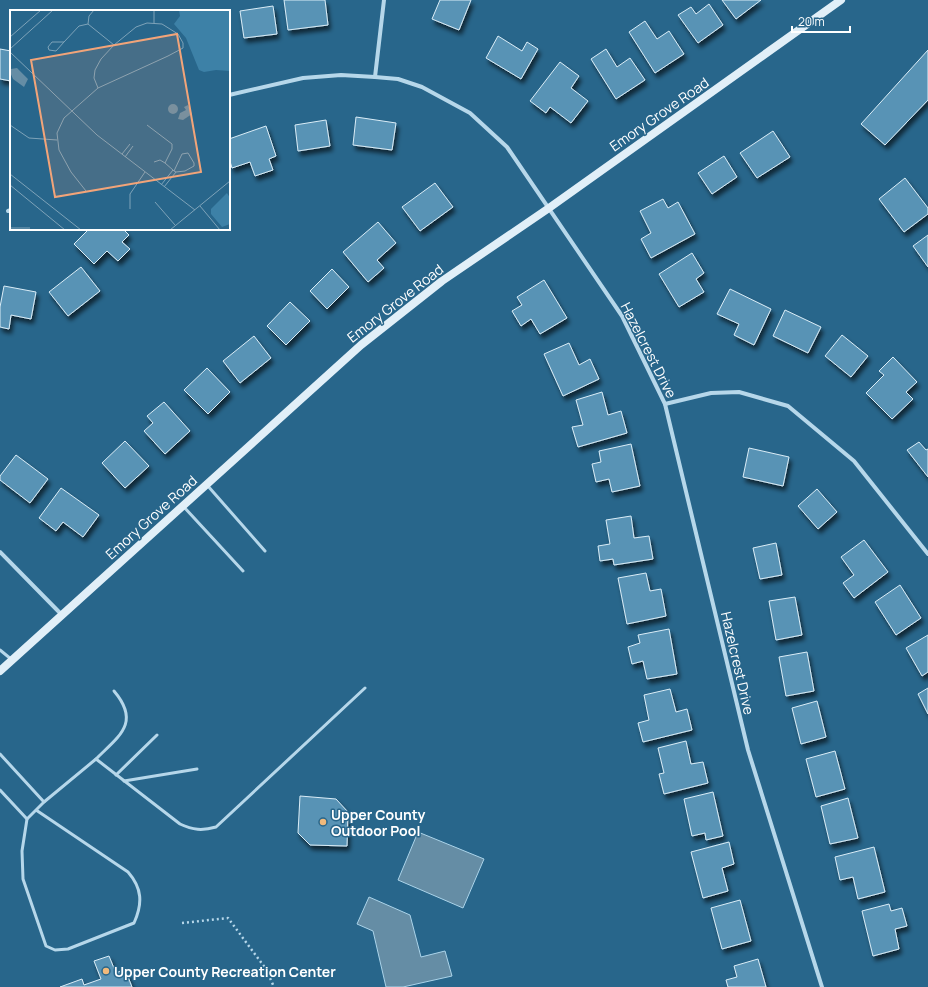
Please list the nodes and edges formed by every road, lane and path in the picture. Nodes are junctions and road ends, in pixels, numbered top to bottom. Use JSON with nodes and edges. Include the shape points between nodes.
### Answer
{"nodes":[{"id":1,"x":384,"y":0,"type":"edge"},
{"id":2,"x":841,"y":0,"type":"edge"},
{"id":3,"x":375,"y":77,"type":"junction"},
{"id":4,"x":230,"y":95,"type":"edge"},
{"id":5,"x":549,"y":208,"type":"junction"},
{"id":6,"x":665,"y":404,"type":"junction"},
{"id":7,"x":206,"y":485,"type":"junction"},
{"id":8,"x":184,"y":506,"type":"junction"},
{"id":9,"x":266,"y":551,"type":"dead end"},
{"id":10,"x":0,"y":552,"type":"edge"},
{"id":11,"x":928,"y":554,"type":"edge"},
{"id":12,"x":243,"y":571,"type":"dead end"},
{"id":13,"x":62,"y":615,"type":"junction"},
{"id":14,"x":0,"y":650,"type":"edge"},
{"id":15,"x":12,"y":660,"type":"junction"},
{"id":16,"x":0,"y":671,"type":"edge"},
{"id":17,"x":365,"y":688,"type":"dead end"},
{"id":18,"x":114,"y":691,"type":"dead end"},
{"id":19,"x":157,"y":735,"type":"dead end"},
{"id":20,"x":0,"y":754,"type":"edge"},
{"id":21,"x":96,"y":759,"type":"junction"},
{"id":22,"x":197,"y":769,"type":"dead end"},
{"id":23,"x":116,"y":775,"type":"junction"},
{"id":24,"x":124,"y":781,"type":"junction"},
{"id":25,"x":0,"y":790,"type":"edge"},
{"id":26,"x":44,"y":802,"type":"junction"},
{"id":27,"x":36,"y":810,"type":"junction"},
{"id":28,"x":27,"y":819,"type":"junction"},
{"id":29,"x":182,"y":922,"type":"dead end"},
{"id":30,"x":274,"y":987,"type":"edge"},
{"id":31,"x":822,"y":987,"type":"edge"}],
"edges":[{"from":1,"to":3,"type":"street"},
{"from":2,"to":5,"type":"street","name":"Emory Grove Road"},
{"from":3,"to":4,"type":"street","name":"Hazelcrest Drive","via":[[341,75],[303,78]]},
{"from":3,"to":5,"type":"street","name":"Hazelcrest Drive","via":[[398,79],[422,87],[470,113],[507,147]]},
{"from":5,"to":6,"type":"street","name":"Hazelcrest Drive","via":[[622,316]]},
{"from":5,"to":7,"type":"street","name":"Emory Grove Road","via":[[442,280],[367,340]]},
{"from":6,"to":11,"type":"street","via":[[712,393],[739,392],[788,406],[854,461]]},
{"from":6,"to":31,"type":"street","name":"Hazelcrest Drive","via":[[748,750]]},
{"from":7,"to":8,"type":"street","name":"Emory Grove Road"},
{"from":7,"to":9,"type":"lane"},
{"from":8,"to":12,"type":"lane"},
{"from":8,"to":13,"type":"street","name":"Emory Grove Road"},
{"from":10,"to":13,"type":"street"},
{"from":13,"to":15,"type":"street","name":"Emory Grove Road"},
{"from":14,"to":15,"type":"lane"},
{"from":15,"to":16,"type":"street","name":"Emory Grove Road"},
{"from":17,"to":24,"type":"lane","via":[[216,827],[204,830],[191,829],[180,824]]},
{"from":18,"to":21,"type":"lane","via":[[124,702],[124,732]]},
{"from":19,"to":23,"type":"lane"},
{"from":20,"to":26,"type":"lane"},
{"from":21,"to":23,"type":"lane"},
{"from":21,"to":26,"type":"lane"},
{"from":22,"to":24,"type":"lane"},
{"from":23,"to":24,"type":"lane"},
{"from":25,"to":28,"type":"lane"},
{"from":26,"to":27,"type":"lane"},
{"from":27,"to":28,"type":"lane"},
{"from":27,"to":28,"type":"lane","via":[[128,872],[137,882],[139,913],[134,923],[68,949],[55,950],[46,946],[23,879],[22,851]]},
{"from":29,"to":30,"type":"path","via":[[228,918],[266,969]]}]}
